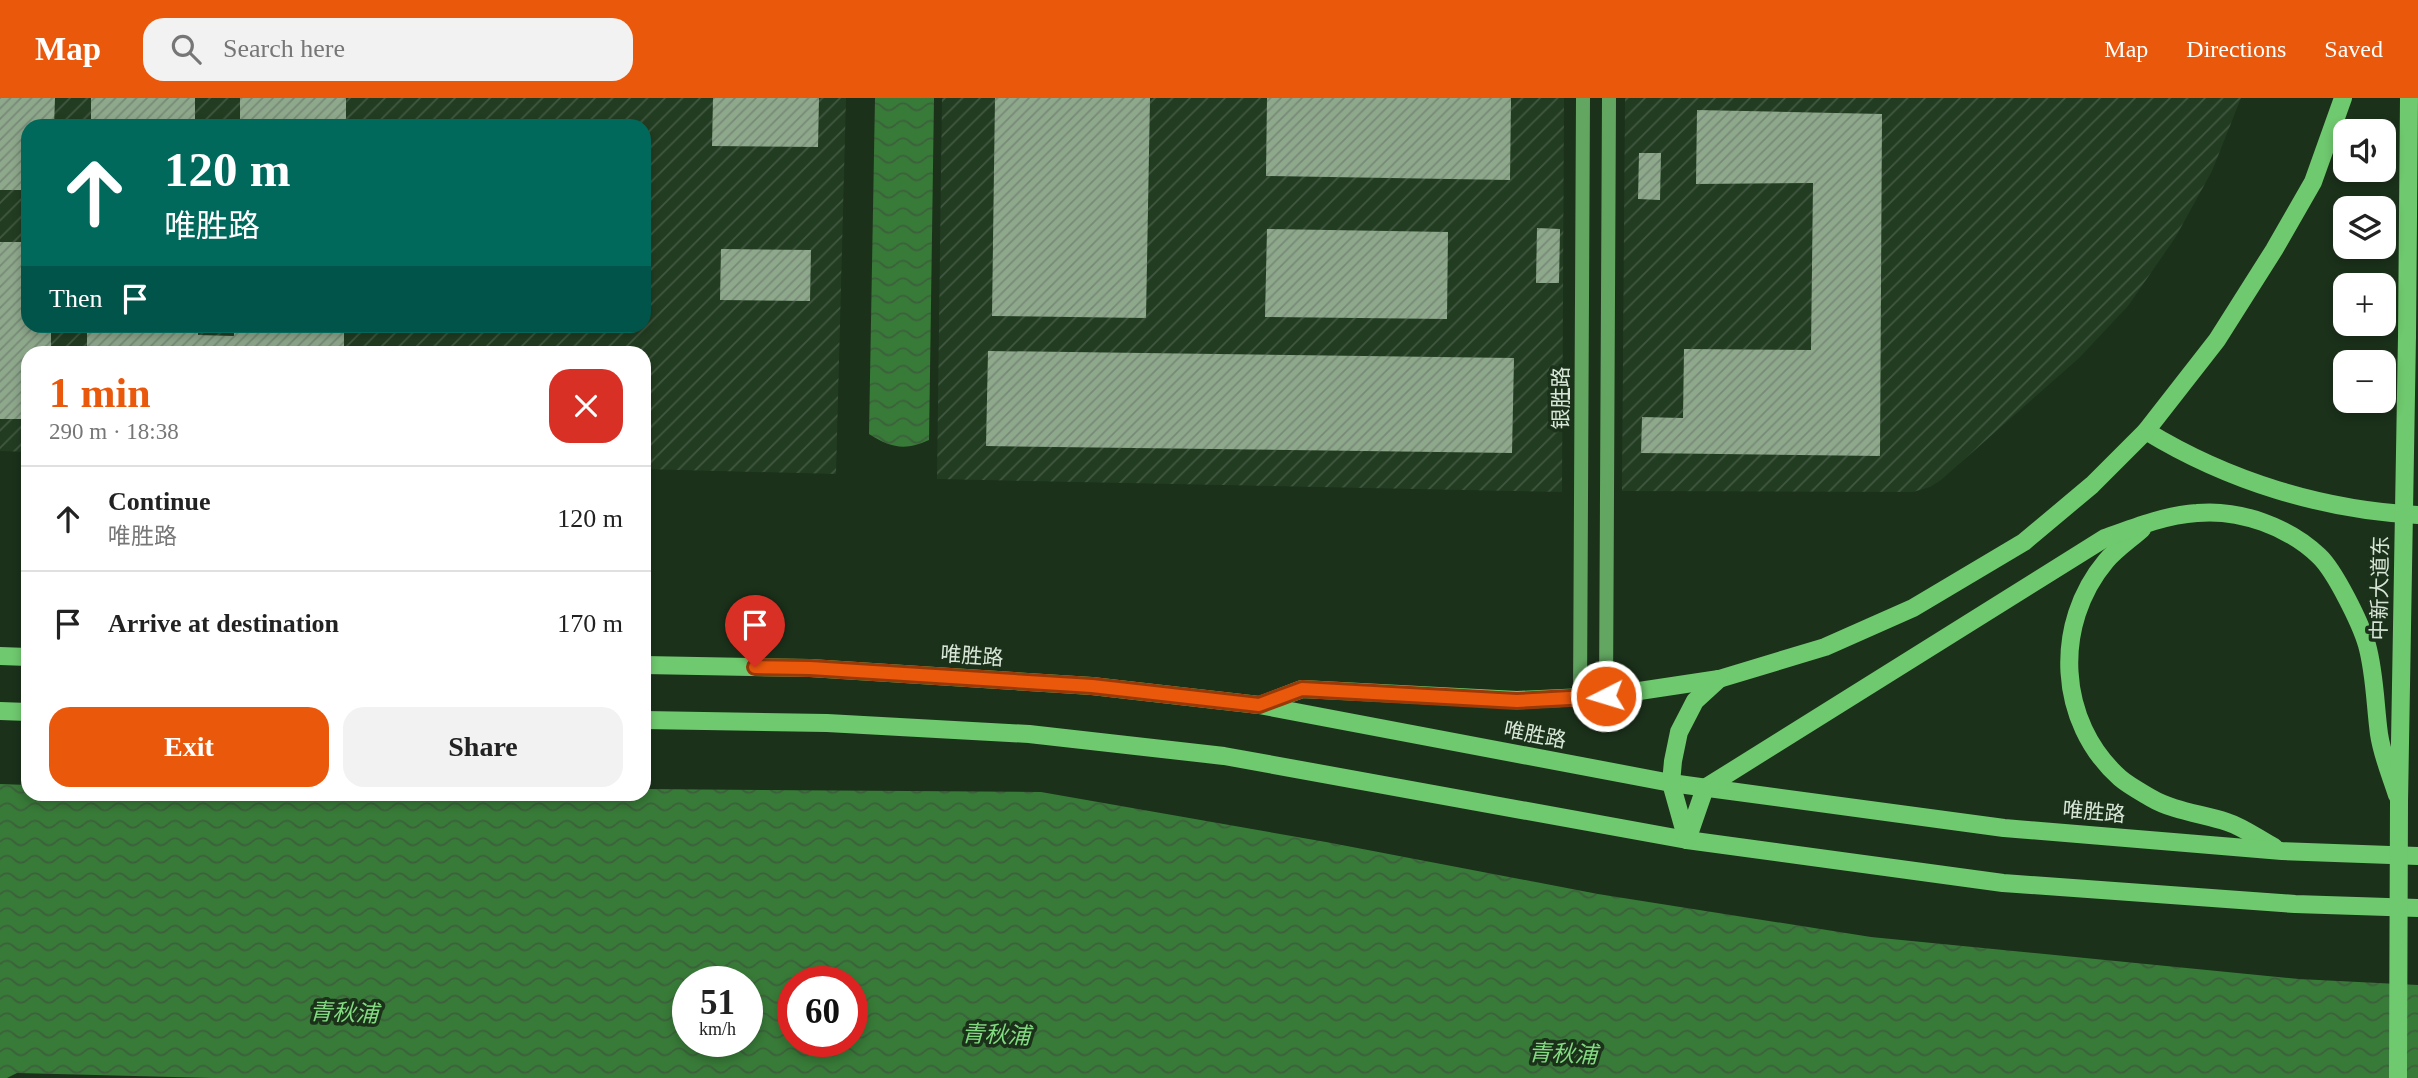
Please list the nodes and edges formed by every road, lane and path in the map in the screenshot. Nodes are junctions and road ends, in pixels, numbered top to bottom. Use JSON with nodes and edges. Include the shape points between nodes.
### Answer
{"nodes":[{"id":1,"x":1583,"y":98,"type":"edge"},
{"id":2,"x":1609,"y":98,"type":"edge"},
{"id":3,"x":2343,"y":98,"type":"edge"},
{"id":4,"x":2409,"y":98,"type":"edge"},
{"id":5,"x":2146,"y":431,"type":"junction"},
{"id":6,"x":2418,"y":515,"type":"edge"},
{"id":7,"x":2150,"y":522,"type":"junction"},
{"id":8,"x":0,"y":656,"type":"edge"},
{"id":9,"x":21,"y":657,"type":"edge"},
{"id":10,"x":651,"y":666,"type":"edge"},
{"id":11,"x":1719,"y":679,"type":"junction"},
{"id":12,"x":1606,"y":696,"type":"junction"},
{"id":13,"x":1580,"y":699,"type":"junction"},
{"id":14,"x":1259,"y":705,"type":"junction"},
{"id":15,"x":0,"y":711,"type":"edge"},
{"id":16,"x":21,"y":712,"type":"edge"},
{"id":17,"x":651,"y":720,"type":"edge"},
{"id":18,"x":1671,"y":783,"type":"junction"},
{"id":19,"x":1705,"y":788,"type":"junction"},
{"id":20,"x":2399,"y":802,"type":"junction"},
{"id":21,"x":1687,"y":840,"type":"junction"},
{"id":22,"x":2282,"y":851,"type":"junction"},
{"id":23,"x":2418,"y":856,"type":"edge"},
{"id":24,"x":2418,"y":908,"type":"edge"},
{"id":25,"x":2398,"y":1078,"type":"edge"}],
"edges":[{"from":1,"to":13,"type":"street","name":"银胜路"},
{"from":2,"to":12,"type":"street"},
{"from":3,"to":5,"type":"main road","via":[[2313,182],[2274,250],[2217,340]]},
{"from":4,"to":20,"type":"main road","name":"中新大道东","bridge":true},
{"from":5,"to":6,"type":"main road","via":[[2184,454],[2266,487],[2348,507]]},
{"from":5,"to":11,"type":"main road","via":[[2092,485],[2024,542],[1913,608],[1825,648]]},
{"from":7,"to":19,"type":"main road","via":[[2105,538]]},
{"from":7,"to":20,"type":"main road","via":[[2199,512],[2241,516],[2281,528],[2320,557],[2350,604],[2367,644],[2379,737]]},
{"from":7,"to":22,"type":"main road","via":[[2107,561],[2087,591],[2069,651],[2076,714],[2091,744],[2119,778],[2154,800],[2230,823]]},
{"from":8,"to":9,"type":"main road"},
{"from":10,"to":14,"type":"main road","name":"唯胜路","via":[[810,668],[1092,686]]},
{"from":11,"to":12,"type":"main road"},
{"from":11,"to":18,"type":"main road","via":[[1695,701],[1679,732]]},
{"from":12,"to":13,"type":"main road"},
{"from":13,"to":14,"type":"main road","via":[[1517,701],[1302,689]]},
{"from":14,"to":18,"type":"main road","name":"唯胜路"},
{"from":15,"to":16,"type":"main road"},
{"from":17,"to":21,"type":"main road","via":[[827,723],[1029,734],[1237,758]]},
{"from":18,"to":19,"type":"main road","name":"唯胜路"},
{"from":18,"to":21,"type":"main road"},
{"from":19,"to":21,"type":"main road"},
{"from":19,"to":22,"type":"main road","name":"唯胜路","via":[[2004,828]]},
{"from":20,"to":25,"type":"main road","name":"中新大道东","bridge":true},
{"from":21,"to":24,"type":"main road","via":[[2003,883]]},
{"from":22,"to":23,"type":"main road","name":"唯胜路"}]}
